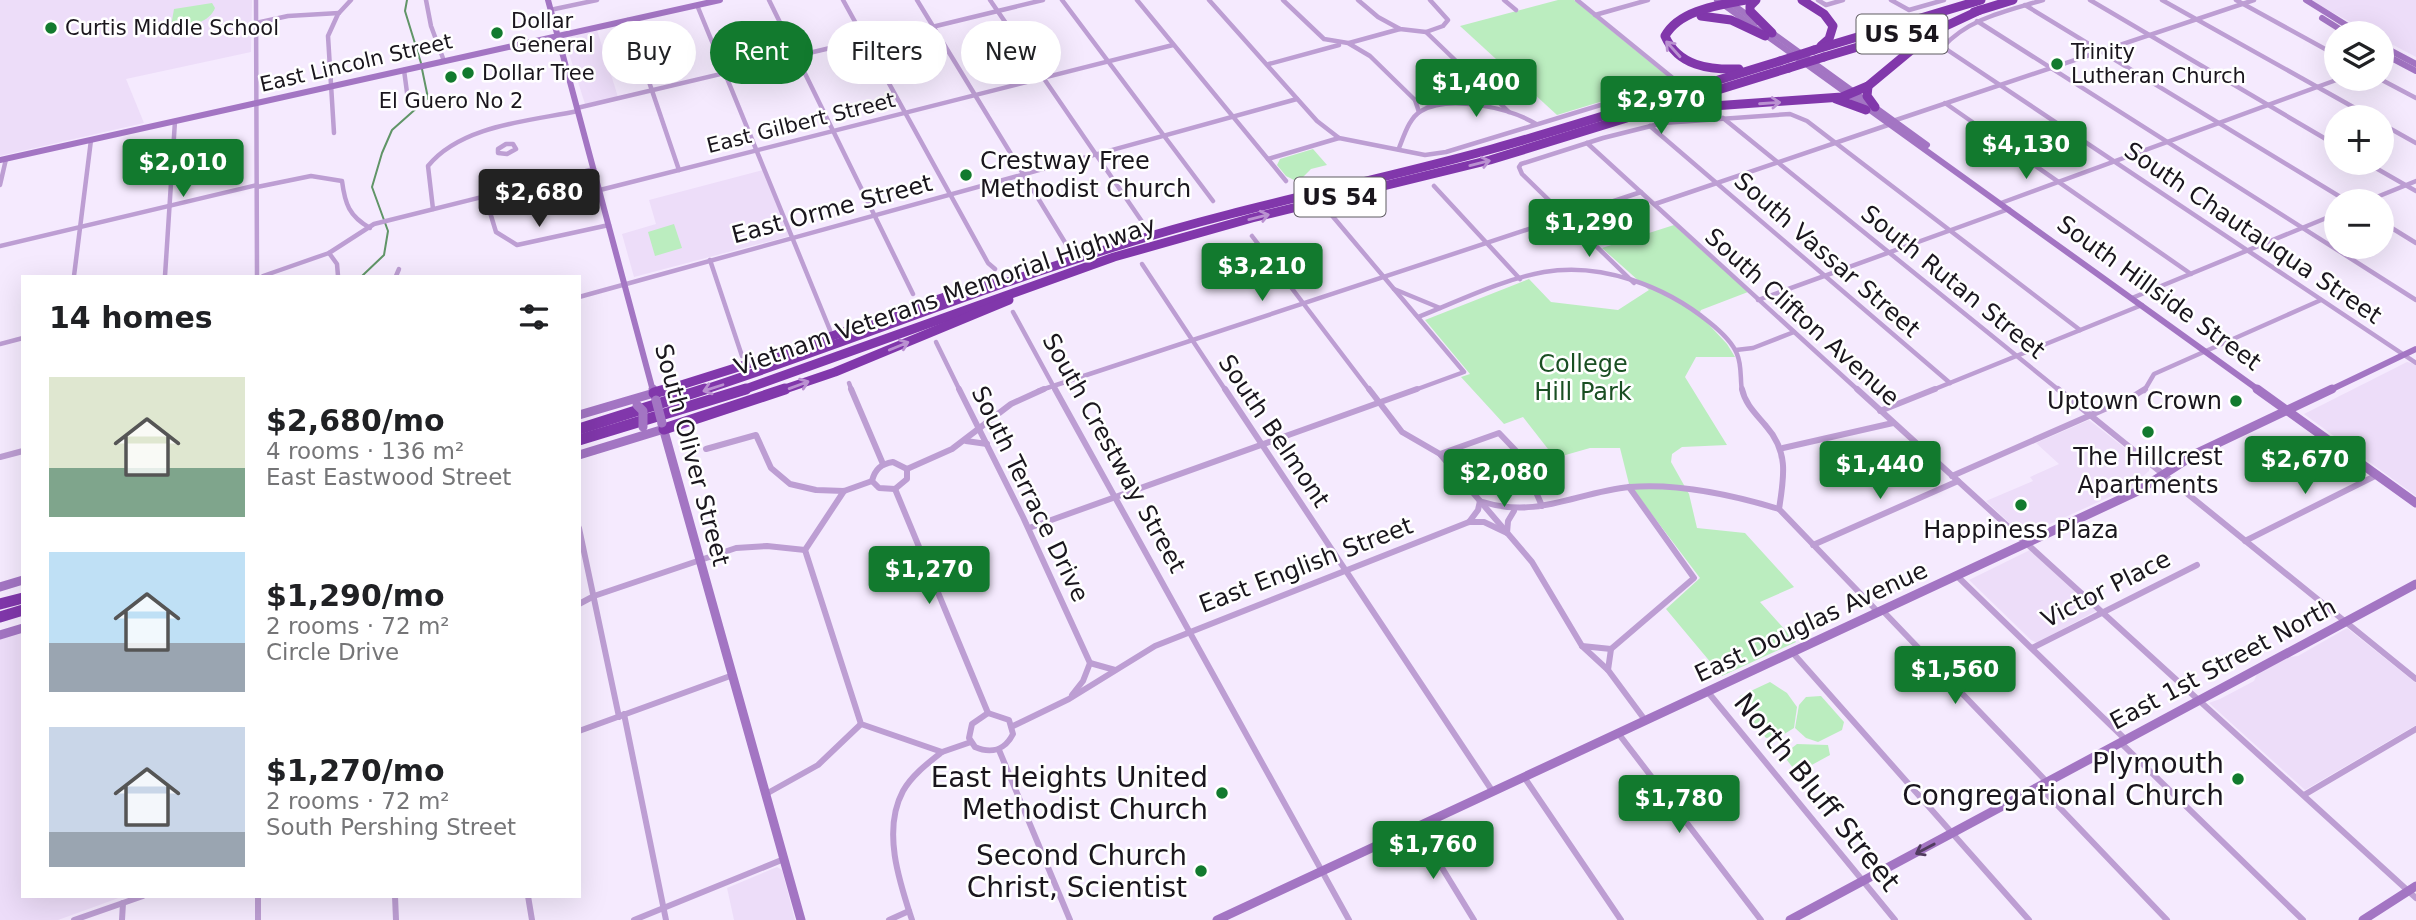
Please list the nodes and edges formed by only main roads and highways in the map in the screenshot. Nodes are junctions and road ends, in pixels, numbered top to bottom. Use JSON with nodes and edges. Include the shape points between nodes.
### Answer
{"nodes":[{"id":1,"x":548,"y":0,"type":"edge"},
{"id":2,"x":720,"y":0,"type":"edge"},
{"id":3,"x":1746,"y":0,"type":"edge"},
{"id":4,"x":1756,"y":0,"type":"edge"},
{"id":5,"x":1802,"y":0,"type":"edge"},
{"id":6,"x":1981,"y":0,"type":"edge"},
{"id":7,"x":2012,"y":0,"type":"edge"},
{"id":8,"x":2297,"y":0,"type":"edge"},
{"id":9,"x":2306,"y":0,"type":"edge"},
{"id":10,"x":1725,"y":2,"type":"edge"},
{"id":11,"x":1980,"y":10,"type":"junction"},
{"id":12,"x":1685,"y":18,"type":"junction"},
{"id":13,"x":2328,"y":21,"type":"edge"},
{"id":14,"x":2340,"y":21,"type":"edge"},
{"id":15,"x":1769,"y":34,"type":"junction"},
{"id":16,"x":557,"y":36,"type":"junction"},
{"id":17,"x":1814,"y":50,"type":"junction"},
{"id":18,"x":2394,"y":52,"type":"edge"},
{"id":19,"x":2394,"y":60,"type":"edge"},
{"id":20,"x":2416,"y":64,"type":"edge"},
{"id":21,"x":1759,"y":66,"type":"junction"},
{"id":22,"x":2416,"y":71,"type":"edge"},
{"id":23,"x":1868,"y":86,"type":"junction"},
{"id":24,"x":1850,"y":94,"type":"junction"},
{"id":25,"x":1829,"y":99,"type":"junction"},
{"id":26,"x":1870,"y":109,"type":"junction"},
{"id":27,"x":1606,"y":126,"type":"junction"},
{"id":28,"x":3,"y":159,"type":"edge"},
{"id":29,"x":1077,"y":258,"type":"junction"},
{"id":30,"x":1076,"y":269,"type":"junction"},
{"id":31,"x":2416,"y":349,"type":"edge"},
{"id":32,"x":654,"y":396,"type":"junction"},
{"id":33,"x":621,"y":403,"type":"junction"},
{"id":34,"x":2286,"y":409,"type":"junction"},
{"id":35,"x":581,"y":414,"type":"edge"},
{"id":36,"x":663,"y":426,"type":"junction"},
{"id":37,"x":581,"y":428,"type":"edge"},
{"id":38,"x":581,"y":439,"type":"edge"},
{"id":39,"x":629,"y":440,"type":"junction"},
{"id":40,"x":581,"y":454,"type":"edge"},
{"id":41,"x":2416,"y":503,"type":"edge"},
{"id":42,"x":21,"y":581,"type":"edge"},
{"id":43,"x":2415,"y":585,"type":"edge"},
{"id":44,"x":0,"y":587,"type":"edge"},
{"id":45,"x":21,"y":599,"type":"edge"},
{"id":46,"x":0,"y":604,"type":"edge"},
{"id":47,"x":21,"y":613,"type":"edge"},
{"id":48,"x":0,"y":618,"type":"edge"},
{"id":49,"x":21,"y":629,"type":"edge"},
{"id":50,"x":0,"y":635,"type":"edge"},
{"id":51,"x":2413,"y":891,"type":"edge"},
{"id":52,"x":801,"y":920,"type":"edge"},
{"id":53,"x":1217,"y":920,"type":"edge"},
{"id":54,"x":1790,"y":920,"type":"edge"},
{"id":55,"x":2362,"y":920,"type":"edge"}],
"edges":[{"from":1,"to":16,"type":"main road","name":"South Oliver Street"},
{"from":2,"to":16,"type":"main road","name":"East Lincoln Street"},
{"from":3,"to":10,"type":"highway"},
{"from":4,"to":15,"type":"highway","via":[[1750,11]]},
{"from":5,"to":17,"type":"highway","via":[[1833,24],[1829,40]]},
{"from":6,"to":17,"type":"highway","name":"Vietnam Veterans Memorial Highway","number":"US 54"},
{"from":7,"to":11,"type":"highway","name":"Vietnam Veterans Memorial Highway","number":"US 54"},
{"from":8,"to":13,"type":"main road"},
{"from":9,"to":14,"type":"main road"},
{"from":10,"to":12,"type":"highway"},
{"from":10,"to":15,"type":"main road","name":"South Hillside Street"},
{"from":11,"to":23,"type":"highway","via":[[1933,32]]},
{"from":11,"to":27,"type":"highway","name":"Vietnam Veterans Memorial Highway","number":"US 54","bridge":true},
{"from":12,"to":15,"type":"highway","via":[[1725,18]]},
{"from":21,"to":12,"type":"highway","one_way":true,"via":[[1716,69],[1679,56],[1665,36],[1668,26]]},
{"from":15,"to":24,"type":"main road","name":"South Hillside Street"},
{"from":16,"to":28,"type":"main road","name":"East Lincoln Street"},
{"from":16,"to":32,"type":"main road","name":"South Oliver Street"},
{"from":17,"to":21,"type":"highway","name":"Vietnam Veterans Memorial Highway","number":"US 54","bridge":true},
{"from":18,"to":20,"type":"main road"},
{"from":19,"to":22,"type":"main road"},
{"from":21,"to":29,"type":"highway","name":"Vietnam Veterans Memorial Highway","number":"US 54","via":[[1491,149],[1206,219]]},
{"from":23,"to":24,"type":"highway"},
{"from":23,"to":26,"type":"highway"},
{"from":24,"to":25,"type":"highway"},
{"from":24,"to":26,"type":"main road","name":"South Hillside Street"},
{"from":25,"to":26,"type":"highway"},
{"from":27,"to":25,"type":"highway","one_way":true,"via":[[1682,110]]},
{"from":26,"to":34,"type":"main road","name":"South Hillside Street"},
{"from":30,"to":27,"type":"highway","name":"Vietnam Veterans Memorial Highway","number":"US 54","one_way":true},
{"from":29,"to":32,"type":"highway","via":[[987,282]]},
{"from":29,"to":37,"type":"highway","name":"Vietnam Veterans Memorial Highway","number":"US 54","one_way":true,"via":[[802,358]]},
{"from":36,"to":30,"type":"highway","one_way":true,"via":[[835,372]]},
{"from":30,"to":38,"type":"highway","name":"Vietnam Veterans Memorial Highway","number":"US 54","via":[[755,386]]},
{"from":31,"to":34,"type":"main road","name":"East Douglas Avenue"},
{"from":32,"to":33,"type":"main road"},
{"from":32,"to":36,"type":"main road","name":"South Oliver Street","bridge":true},
{"from":33,"to":35,"type":"main road"},
{"from":33,"to":39,"type":"main road","bridge":true,"via":[[637,405],[643,411],[643,427]]},
{"from":34,"to":41,"type":"main road","name":"South Hillside Street"},
{"from":34,"to":53,"type":"main road","name":"East Douglas Avenue","via":[[2197,453],[2136,492]]},
{"from":36,"to":39,"type":"main road"},
{"from":36,"to":52,"type":"main road","name":"South Oliver Street"},
{"from":39,"to":40,"type":"main road"},
{"from":42,"to":44,"type":"main road"},
{"from":43,"to":54,"type":"main road","name":"East 1st Street North","one_way":true},
{"from":45,"to":46,"type":"highway"},
{"from":47,"to":48,"type":"highway"},
{"from":49,"to":50,"type":"main road"},
{"from":51,"to":55,"type":"main road"}]}
